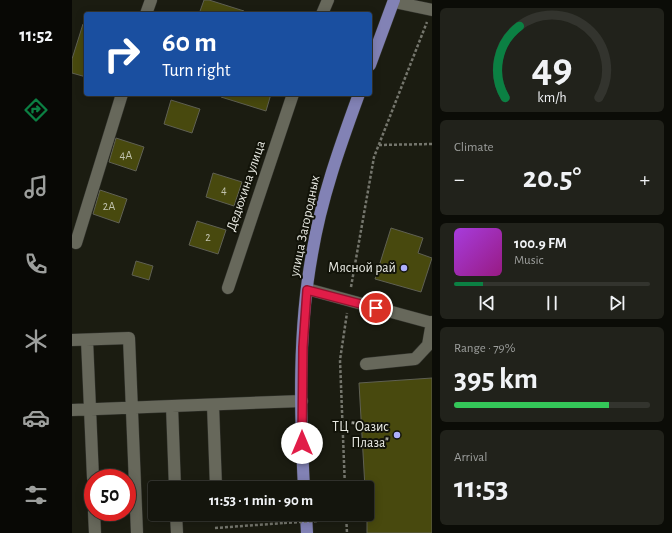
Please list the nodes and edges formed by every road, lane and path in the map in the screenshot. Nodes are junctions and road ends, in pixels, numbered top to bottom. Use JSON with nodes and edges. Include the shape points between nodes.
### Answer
{"nodes":[{"id":1,"x":151,"y":0,"type":"edge"},
{"id":2,"x":328,"y":0,"type":"edge"},
{"id":3,"x":394,"y":1,"type":"edge"},
{"id":4,"x":432,"y":10,"type":"edge"},
{"id":5,"x":147,"y":12,"type":"edge"},
{"id":6,"x":323,"y":12,"type":"edge"},
{"id":7,"x":372,"y":60,"type":"edge"},
{"id":8,"x":121,"y":96,"type":"edge"},
{"id":9,"x":292,"y":96,"type":"edge"},
{"id":10,"x":358,"y":96,"type":"edge"},
{"id":11,"x":432,"y":144,"type":"edge"},
{"id":12,"x":379,"y":145,"type":"junction"},
{"id":13,"x":76,"y":243,"type":"dead end"},
{"id":14,"x":228,"y":288,"type":"dead end"},
{"id":15,"x":307,"y":290,"type":"junction"},
{"id":16,"x":349,"y":301,"type":"junction"},
{"id":17,"x":432,"y":323,"type":"edge"},
{"id":18,"x":72,"y":340,"type":"edge"},
{"id":19,"x":87,"y":340,"type":"junction"},
{"id":20,"x":366,"y":364,"type":"dead end"},
{"id":21,"x":302,"y":401,"type":"junction"},
{"id":22,"x":213,"y":405,"type":"junction"},
{"id":23,"x":172,"y":406,"type":"junction"},
{"id":24,"x":132,"y":408,"type":"junction"},
{"id":25,"x":72,"y":410,"type":"edge"},
{"id":26,"x":90,"y":410,"type":"junction"},
{"id":27,"x":93,"y":469,"type":"edge"},
{"id":28,"x":175,"y":481,"type":"edge"},
{"id":29,"x":216,"y":481,"type":"edge"},
{"id":30,"x":304,"y":481,"type":"edge"},
{"id":31,"x":345,"y":481,"type":"edge"},
{"id":32,"x":94,"y":521,"type":"edge"},
{"id":33,"x":176,"y":521,"type":"edge"},
{"id":34,"x":306,"y":521,"type":"edge"},
{"id":35,"x":317,"y":521,"type":"edge"},
{"id":36,"x":346,"y":521,"type":"edge"},
{"id":37,"x":215,"y":528,"type":"dead end"},
{"id":38,"x":95,"y":533,"type":"edge"},
{"id":39,"x":137,"y":533,"type":"edge"},
{"id":40,"x":177,"y":533,"type":"edge"},
{"id":41,"x":307,"y":533,"type":"edge"},
{"id":42,"x":347,"y":533,"type":"edge"}],
"edges":[{"from":1,"to":5,"type":"lane"},
{"from":2,"to":6,"type":"lane"},
{"from":3,"to":4,"type":"lane"},
{"from":3,"to":7,"type":"main road"},
{"from":4,"to":12,"type":"path"},
{"from":8,"to":13,"type":"lane"},
{"from":9,"to":14,"type":"lane","name":"Дедюхина улица"},
{"from":10,"to":15,"type":"main road","name":"улица Загородных","via":[[328,187],[312,254]]},
{"from":11,"to":12,"type":"path"},
{"from":12,"to":16,"type":"path","via":[[374,157]]},
{"from":15,"to":16,"type":"lane"},
{"from":15,"to":21,"type":"main road","name":"улица Загородных"},
{"from":16,"to":17,"type":"lane"},
{"from":16,"to":31,"type":"path","via":[[340,360]]},
{"from":17,"to":20,"type":"lane","via":[[428,345],[415,359]]},
{"from":18,"to":19,"type":"lane"},
{"from":19,"to":24,"type":"lane","via":[[129,338]]},
{"from":19,"to":26,"type":"lane"},
{"from":21,"to":22,"type":"lane"},
{"from":21,"to":30,"type":"main road","name":"улица Загородных"},
{"from":22,"to":23,"type":"lane"},
{"from":22,"to":29,"type":"lane"},
{"from":23,"to":24,"type":"lane"},
{"from":23,"to":28,"type":"lane"},
{"from":24,"to":26,"type":"lane"},
{"from":24,"to":39,"type":"lane"},
{"from":25,"to":26,"type":"lane"},
{"from":26,"to":27,"type":"lane"},
{"from":32,"to":38,"type":"lane"},
{"from":33,"to":40,"type":"lane"},
{"from":34,"to":41,"type":"main road"},
{"from":35,"to":37,"type":"path","bridge":true},
{"from":36,"to":42,"type":"path"}]}
